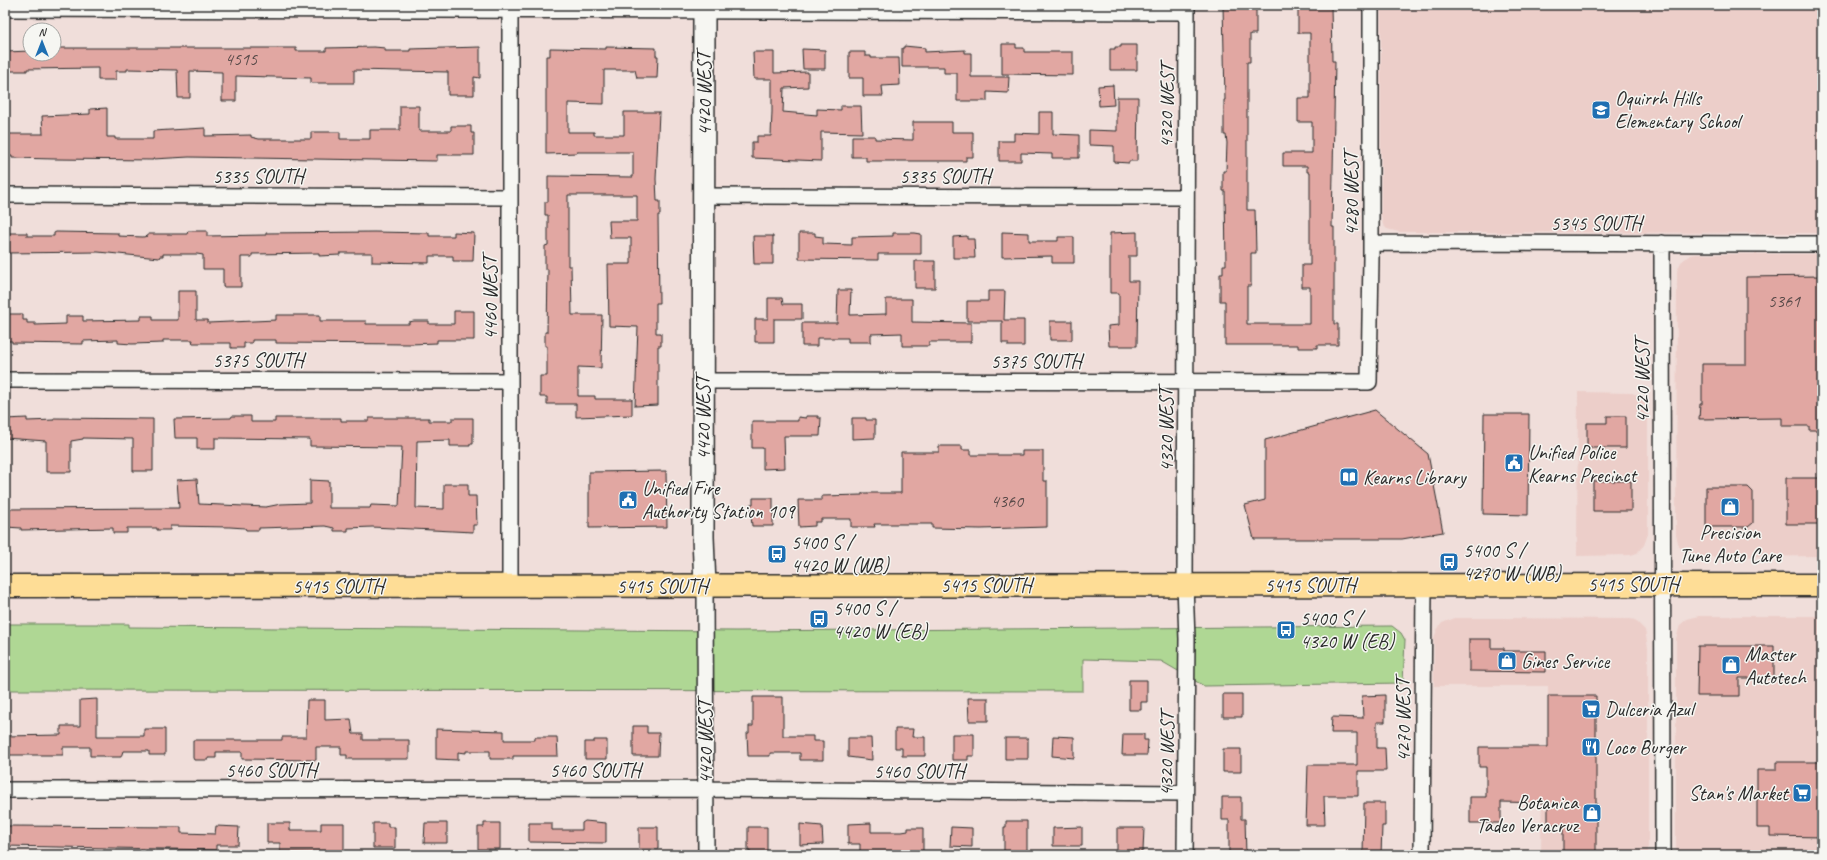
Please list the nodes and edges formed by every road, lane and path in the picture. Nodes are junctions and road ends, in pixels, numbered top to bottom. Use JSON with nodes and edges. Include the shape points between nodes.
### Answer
{"nodes":[{"id":1,"x":1371,"y":5,"type":"edge"},
{"id":2,"x":229,"y":7,"type":"edge"},
{"id":3,"x":704,"y":8,"type":"edge"},
{"id":4,"x":1187,"y":8,"type":"edge"},
{"id":5,"x":5,"y":9,"type":"edge"},
{"id":6,"x":510,"y":11,"type":"junction"},
{"id":7,"x":5,"y":195,"type":"edge"},
{"id":8,"x":704,"y":196,"type":"junction"},
{"id":9,"x":510,"y":197,"type":"junction"},
{"id":10,"x":1185,"y":197,"type":"junction"},
{"id":11,"x":1371,"y":243,"type":"junction"},
{"id":12,"x":1662,"y":244,"type":"junction"},
{"id":13,"x":1822,"y":244,"type":"edge"},
{"id":14,"x":5,"y":380,"type":"edge"},
{"id":15,"x":510,"y":380,"type":"junction"},
{"id":16,"x":703,"y":381,"type":"junction"},
{"id":17,"x":1185,"y":382,"type":"junction"},
{"id":18,"x":1368,"y":382,"type":"joint"},
{"id":19,"x":1663,"y":584,"type":"junction"},
{"id":20,"x":1185,"y":585,"type":"junction"},
{"id":21,"x":1424,"y":585,"type":"junction"},
{"id":22,"x":1822,"y":585,"type":"edge"},
{"id":23,"x":5,"y":586,"type":"edge"},
{"id":24,"x":510,"y":586,"type":"junction"},
{"id":25,"x":705,"y":586,"type":"junction"},
{"id":26,"x":705,"y":789,"type":"junction"},
{"id":27,"x":5,"y":790,"type":"edge"},
{"id":28,"x":1185,"y":794,"type":"junction"},
{"id":29,"x":706,"y":855,"type":"edge"},
{"id":30,"x":1185,"y":855,"type":"edge"},
{"id":31,"x":1422,"y":855,"type":"edge"},
{"id":32,"x":1663,"y":855,"type":"edge"}],
"edges":[{"from":1,"to":11,"type":"street","name":"4280 WEST"},
{"from":2,"to":5,"type":"street"},
{"from":2,"to":6,"type":"street"},
{"from":3,"to":4,"type":"street"},
{"from":3,"to":6,"type":"street"},
{"from":3,"to":8,"type":"street","name":"4420 WEST"},
{"from":4,"to":10,"type":"street","name":"4320 WEST"},
{"from":6,"to":9,"type":"street","name":"4460 WEST"},
{"from":7,"to":9,"type":"street","name":"5335 SOUTH"},
{"from":8,"to":10,"type":"street","name":"5335 SOUTH"},
{"from":8,"to":16,"type":"street","name":"4420 WEST"},
{"from":9,"to":15,"type":"street","name":"4460 WEST"},
{"from":10,"to":17,"type":"street","name":"4320 WEST"},
{"from":11,"to":12,"type":"street","name":"5345 SOUTH"},
{"from":11,"to":18,"type":"street","name":"4280 WEST"},
{"from":12,"to":13,"type":"street","name":"5345 SOUTH"},
{"from":12,"to":19,"type":"street","name":"4220 WEST"},
{"from":14,"to":15,"type":"street","name":"5375 SOUTH"},
{"from":15,"to":24,"type":"street","name":"4460 WEST"},
{"from":16,"to":17,"type":"street","name":"5375 SOUTH"},
{"from":16,"to":25,"type":"street","name":"4420 WEST"},
{"from":17,"to":18,"type":"street","name":"5375 SOUTH"},
{"from":17,"to":20,"type":"street","name":"4320 WEST"},
{"from":19,"to":21,"type":"main road","name":"5415 SOUTH"},
{"from":19,"to":22,"type":"main road","name":"5415 SOUTH"},
{"from":19,"to":32,"type":"street","name":"4220 WEST"},
{"from":20,"to":21,"type":"main road","name":"5415 SOUTH"},
{"from":20,"to":25,"type":"main road","name":"5415 SOUTH"},
{"from":20,"to":28,"type":"street","name":"4320 WEST"},
{"from":21,"to":31,"type":"street","name":"4270 WEST"},
{"from":23,"to":24,"type":"main road","name":"5415 SOUTH"},
{"from":24,"to":25,"type":"main road","name":"5415 SOUTH"},
{"from":25,"to":26,"type":"street","name":"4420 WEST"},
{"from":26,"to":27,"type":"street","name":"5460 SOUTH"},
{"from":26,"to":28,"type":"street","name":"5460 SOUTH"},
{"from":26,"to":29,"type":"street","name":"4420 WEST"},
{"from":28,"to":30,"type":"street","name":"4320 WEST"}]}
